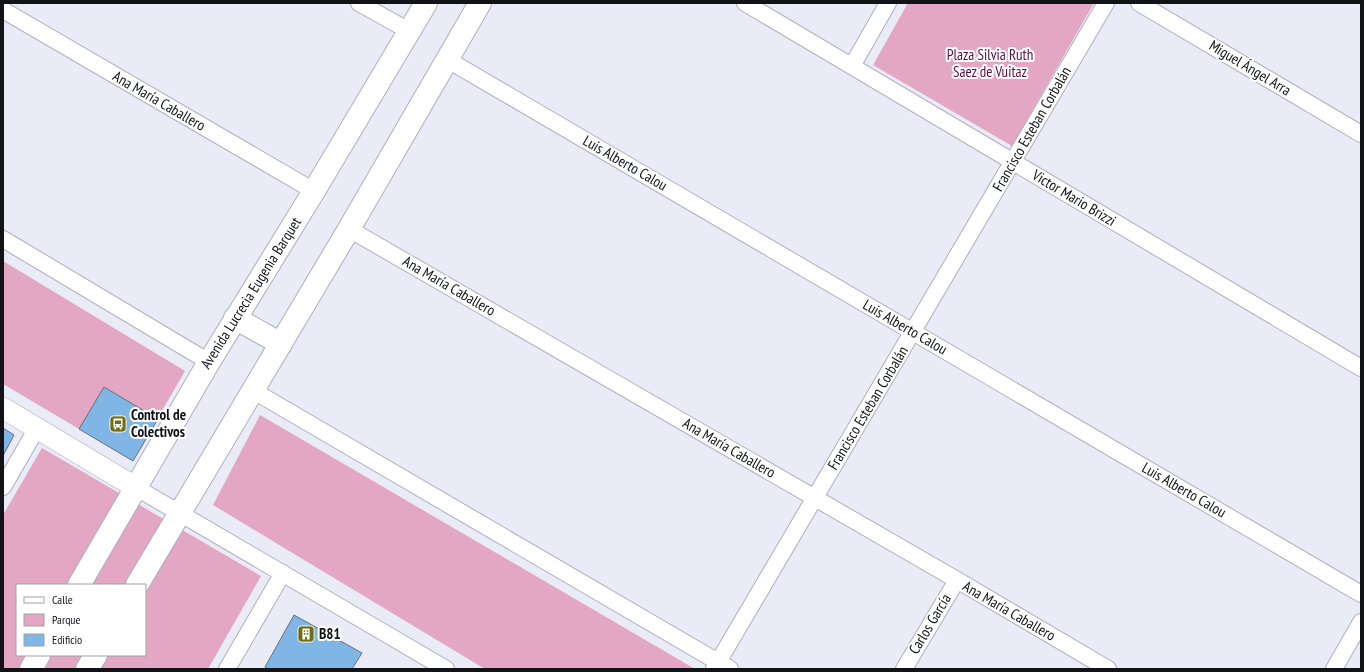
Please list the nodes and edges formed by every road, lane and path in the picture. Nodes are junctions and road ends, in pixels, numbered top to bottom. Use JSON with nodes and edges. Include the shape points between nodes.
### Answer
{"nodes":[{"id":1,"x":359,"y":3,"type":"edge"},
{"id":2,"x":426,"y":3,"type":"edge"},
{"id":3,"x":480,"y":3,"type":"edge"},
{"id":4,"x":745,"y":3,"type":"edge"},
{"id":5,"x":888,"y":3,"type":"edge"},
{"id":6,"x":1106,"y":3,"type":"edge"},
{"id":7,"x":1139,"y":3,"type":"edge"},
{"id":8,"x":3,"y":10,"type":"edge"},
{"id":9,"x":409,"y":31,"type":"junction"},
{"id":10,"x":448,"y":60,"type":"junction"},
{"id":11,"x":852,"y":66,"type":"junction"},
{"id":12,"x":1361,"y":134,"type":"edge"},
{"id":13,"x":1013,"y":162,"type":"junction"},
{"id":14,"x":314,"y":191,"type":"junction"},
{"id":15,"x":349,"y":229,"type":"junction"},
{"id":16,"x":3,"y":239,"type":"edge"},
{"id":17,"x":235,"y":318,"type":"junction"},
{"id":18,"x":913,"y":332,"type":"junction"},
{"id":19,"x":281,"y":344,"type":"junction"},
{"id":20,"x":209,"y":362,"type":"junction"},
{"id":21,"x":1361,"y":368,"type":"edge"},
{"id":22,"x":252,"y":390,"type":"junction"},
{"id":23,"x":3,"y":408,"type":"edge"},
{"id":24,"x":38,"y":428,"type":"junction"},
{"id":25,"x":3,"y":487,"type":"edge"},
{"id":26,"x":135,"y":487,"type":"junction"},
{"id":27,"x":815,"y":498,"type":"junction"},
{"id":28,"x":180,"y":512,"type":"junction"},
{"id":29,"x":283,"y":573,"type":"junction"},
{"id":30,"x":957,"y":580,"type":"junction"},
{"id":31,"x":80,"y":584,"type":"edge"},
{"id":32,"x":138,"y":584,"type":"edge"},
{"id":33,"x":1361,"y":594,"type":"edge"},
{"id":34,"x":1361,"y":622,"type":"edge"},
{"id":35,"x":38,"y":656,"type":"edge"},
{"id":36,"x":95,"y":656,"type":"edge"},
{"id":37,"x":721,"y":667,"type":"edge"},
{"id":38,"x":31,"y":669,"type":"edge"},
{"id":39,"x":87,"y":669,"type":"edge"},
{"id":40,"x":227,"y":669,"type":"edge"},
{"id":41,"x":446,"y":669,"type":"edge"},
{"id":42,"x":904,"y":669,"type":"edge"},
{"id":43,"x":1108,"y":669,"type":"edge"},
{"id":44,"x":1334,"y":669,"type":"edge"}],
"edges":[{"from":1,"to":9,"type":"street"},
{"from":2,"to":9,"type":"main road","name":"Avenida Lucrecia Eugenia Barquet"},
{"from":3,"to":10,"type":"main road"},
{"from":4,"to":11,"type":"street","name":"Victor Mario Brizzi"},
{"from":5,"to":11,"type":"street"},
{"from":6,"to":13,"type":"street","name":"Francisco Esteban Corbalán"},
{"from":7,"to":12,"type":"street","name":"Miguel Ángel Arra"},
{"from":8,"to":14,"type":"street","name":"Ana María Caballero"},
{"from":9,"to":14,"type":"main road","name":"Avenida Lucrecia Eugenia Barquet"},
{"from":10,"to":15,"type":"main road"},
{"from":10,"to":18,"type":"street","name":"Luis Alberto Calou"},
{"from":11,"to":13,"type":"street","name":"Victor Mario Brizzi"},
{"from":13,"to":18,"type":"street","name":"Francisco Esteban Corbalán"},
{"from":13,"to":21,"type":"street","name":"Victor Mario Brizzi"},
{"from":14,"to":17,"type":"main road","name":"Avenida Lucrecia Eugenia Barquet"},
{"from":15,"to":19,"type":"main road"},
{"from":15,"to":27,"type":"street","name":"Ana María Caballero"},
{"from":16,"to":20,"type":"street"},
{"from":17,"to":19,"type":"main road"},
{"from":17,"to":20,"type":"main road","name":"Avenida Lucrecia Eugenia Barquet"},
{"from":18,"to":27,"type":"street","name":"Francisco Esteban Corbalán"},
{"from":18,"to":33,"type":"street","name":"Luis Alberto Calou"},
{"from":19,"to":22,"type":"main road"},
{"from":20,"to":26,"type":"main road","name":"Avenida Lucrecia Eugenia Barquet"},
{"from":22,"to":28,"type":"main road"},
{"from":22,"to":37,"type":"street"},
{"from":23,"to":24,"type":"street"},
{"from":24,"to":25,"type":"street"},
{"from":24,"to":26,"type":"street"},
{"from":26,"to":28,"type":"street"},
{"from":26,"to":31,"type":"main road","name":"Avenida Lucrecia Eugenia Barquet"},
{"from":27,"to":30,"type":"street","name":"Ana María Caballero"},
{"from":27,"to":37,"type":"street","name":"Francisco Esteban Corbalán"},
{"from":28,"to":29,"type":"street"},
{"from":28,"to":32,"type":"main road"},
{"from":29,"to":40,"type":"street"},
{"from":29,"to":41,"type":"street"},
{"from":30,"to":42,"type":"street","name":"Carlos García"},
{"from":30,"to":43,"type":"street","name":"Ana María Caballero"},
{"from":34,"to":44,"type":"street"},
{"from":35,"to":38,"type":"main road"},
{"from":36,"to":39,"type":"main road"}]}
